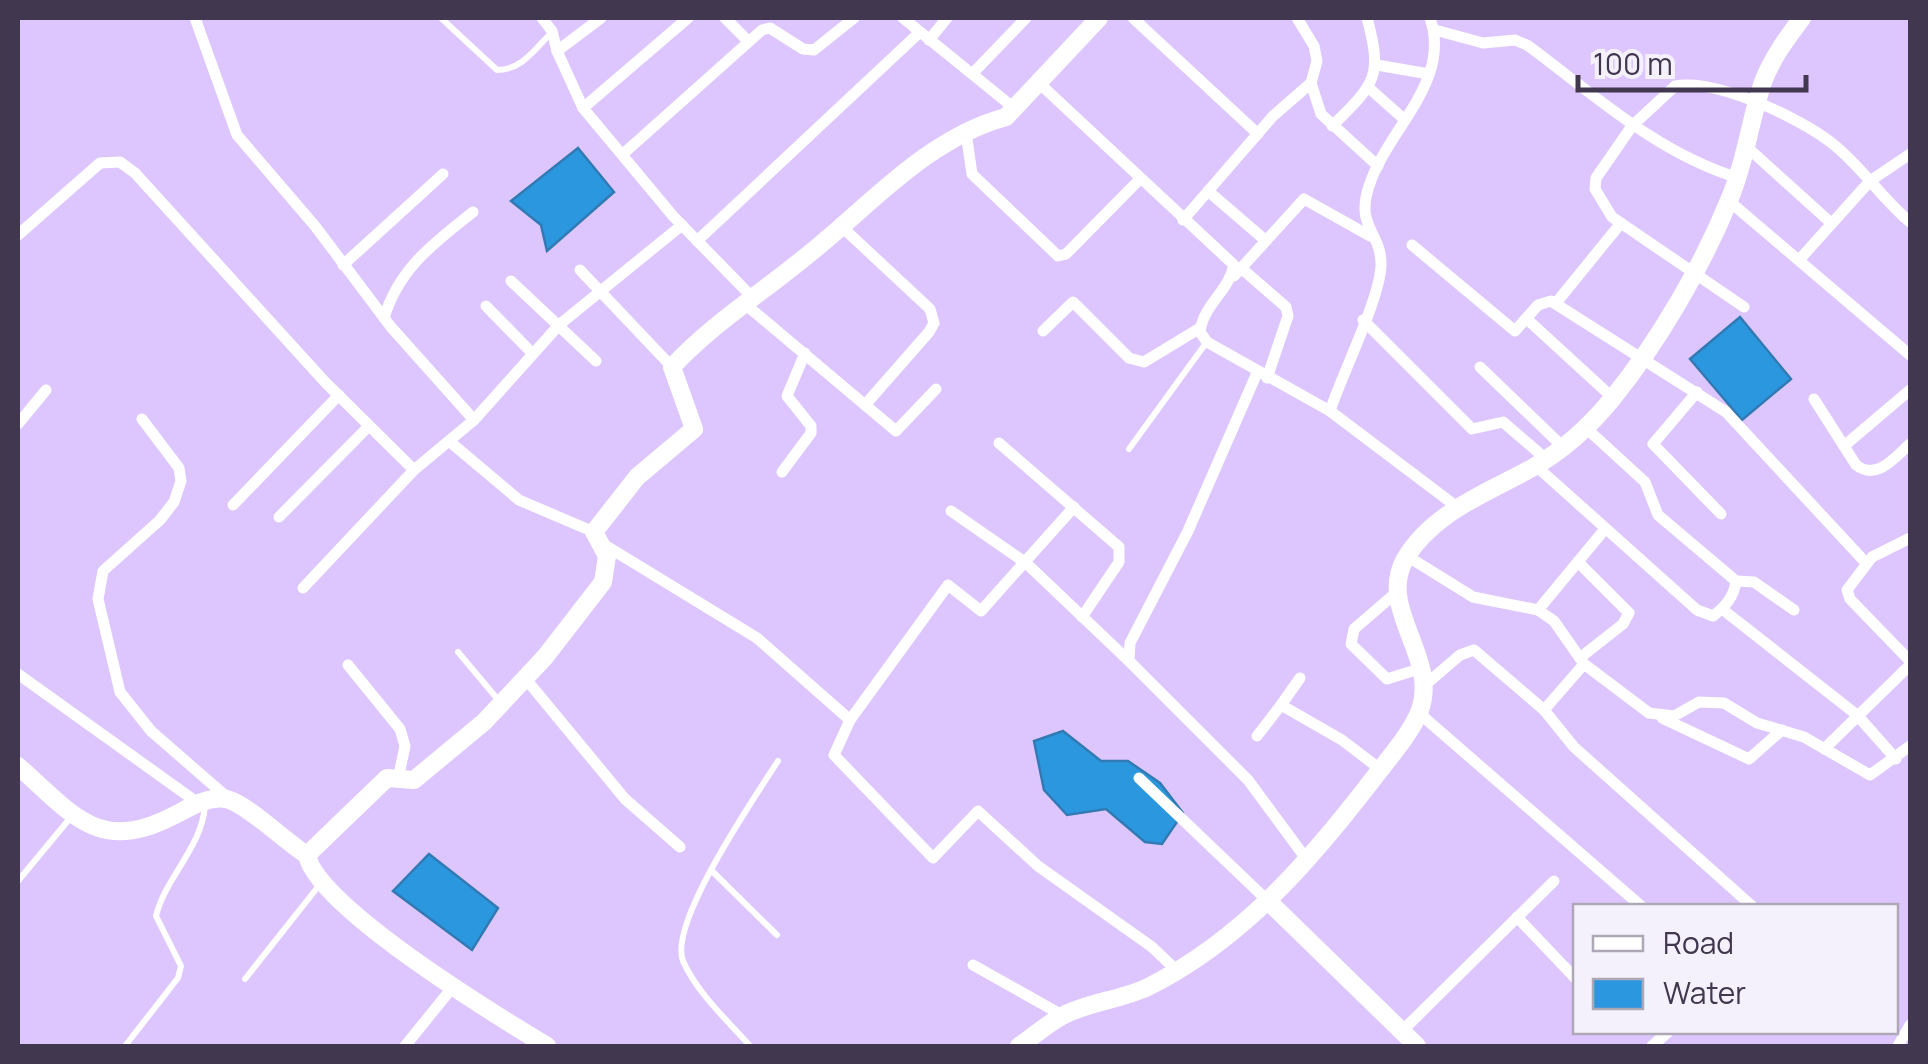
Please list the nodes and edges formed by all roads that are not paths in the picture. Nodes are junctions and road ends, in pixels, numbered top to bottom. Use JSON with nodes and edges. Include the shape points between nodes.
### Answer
{"nodes":[{"id":1,"x":195,"y":18,"type":"edge"},
{"id":2,"x":441,"y":18,"type":"edge"},
{"id":3,"x":542,"y":18,"type":"edge"},
{"id":4,"x":601,"y":18,"type":"edge"},
{"id":5,"x":688,"y":18,"type":"edge"},
{"id":6,"x":725,"y":18,"type":"edge"},
{"id":7,"x":854,"y":18,"type":"edge"},
{"id":8,"x":902,"y":18,"type":"edge"},
{"id":9,"x":947,"y":18,"type":"edge"},
{"id":10,"x":1026,"y":18,"type":"edge"},
{"id":11,"x":1099,"y":18,"type":"edge"},
{"id":12,"x":1133,"y":18,"type":"edge"},
{"id":13,"x":1297,"y":18,"type":"edge"},
{"id":14,"x":1366,"y":18,"type":"edge"},
{"id":15,"x":1802,"y":18,"type":"edge"},
{"id":16,"x":1432,"y":24,"type":"edge"},
{"id":17,"x":552,"y":31,"type":"junction"},
{"id":18,"x":925,"y":36,"type":"junction"},
{"id":19,"x":748,"y":41,"type":"junction"},
{"id":20,"x":557,"y":51,"type":"junction"},
{"id":21,"x":1378,"y":65,"type":"junction"},
{"id":22,"x":973,"y":73,"type":"junction"},
{"id":23,"x":1429,"y":74,"type":"junction"},
{"id":24,"x":1039,"y":83,"type":"junction"},
{"id":25,"x":1311,"y":84,"type":"junction"},
{"id":26,"x":1368,"y":88,"type":"junction"},
{"id":27,"x":1758,"y":106,"type":"junction"},
{"id":28,"x":584,"y":108,"type":"junction"},
{"id":29,"x":1014,"y":108,"type":"junction"},
{"id":30,"x":1405,"y":120,"type":"junction"},
{"id":31,"x":1332,"y":126,"type":"junction"},
{"id":32,"x":1632,"y":126,"type":"junction"},
{"id":33,"x":966,"y":133,"type":"junction"},
{"id":34,"x":1258,"y":134,"type":"junction"},
{"id":35,"x":1748,"y":148,"type":"junction"},
{"id":36,"x":623,"y":154,"type":"junction"},
{"id":37,"x":1910,"y":154,"type":"edge"},
{"id":38,"x":1378,"y":166,"type":"junction"},
{"id":39,"x":443,"y":174,"type":"dead end"},
{"id":40,"x":1738,"y":178,"type":"junction"},
{"id":41,"x":1140,"y":179,"type":"junction"},
{"id":42,"x":1870,"y":181,"type":"junction"},
{"id":43,"x":1208,"y":190,"type":"junction"},
{"id":44,"x":1729,"y":202,"type":"junction"},
{"id":45,"x":473,"y":212,"type":"dead end"},
{"id":46,"x":1182,"y":220,"type":"junction"},
{"id":47,"x":1830,"y":222,"type":"junction"},
{"id":48,"x":1910,"y":222,"type":"edge"},
{"id":49,"x":1621,"y":223,"type":"junction"},
{"id":50,"x":682,"y":224,"type":"junction"},
{"id":51,"x":842,"y":227,"type":"junction"},
{"id":52,"x":18,"y":235,"type":"edge"},
{"id":53,"x":1372,"y":237,"type":"junction"},
{"id":54,"x":1264,"y":240,"type":"junction"},
{"id":55,"x":697,"y":241,"type":"junction"},
{"id":56,"x":1412,"y":244,"type":"dead end"},
{"id":57,"x":1800,"y":259,"type":"junction"},
{"id":58,"x":343,"y":265,"type":"junction"},
{"id":59,"x":1241,"y":268,"type":"junction"},
{"id":60,"x":580,"y":270,"type":"dead end"},
{"id":61,"x":1694,"y":272,"type":"junction"},
{"id":62,"x":511,"y":280,"type":"dead end"},
{"id":63,"x":1232,"y":280,"type":"junction"},
{"id":64,"x":602,"y":292,"type":"junction"},
{"id":65,"x":749,"y":301,"type":"junction"},
{"id":66,"x":1556,"y":304,"type":"junction"},
{"id":67,"x":486,"y":306,"type":"dead end"},
{"id":68,"x":1744,"y":307,"type":"dead end"},
{"id":69,"x":384,"y":318,"type":"junction"},
{"id":70,"x":1363,"y":320,"type":"junction"},
{"id":71,"x":1528,"y":320,"type":"junction"},
{"id":72,"x":559,"y":325,"type":"junction"},
{"id":73,"x":1200,"y":328,"type":"junction"},
{"id":74,"x":1043,"y":331,"type":"dead end"},
{"id":75,"x":1207,"y":342,"type":"junction"},
{"id":76,"x":532,"y":352,"type":"junction"},
{"id":77,"x":805,"y":353,"type":"junction"},
{"id":78,"x":1910,"y":355,"type":"edge"},
{"id":79,"x":1642,"y":357,"type":"junction"},
{"id":80,"x":596,"y":361,"type":"dead end"},
{"id":81,"x":672,"y":367,"type":"junction"},
{"id":82,"x":1480,"y":367,"type":"dead end"},
{"id":83,"x":1262,"y":375,"type":"junction"},
{"id":84,"x":936,"y":388,"type":"dead end"},
{"id":85,"x":46,"y":390,"type":"dead end"},
{"id":86,"x":1910,"y":390,"type":"edge"},
{"id":87,"x":1697,"y":392,"type":"junction"},
{"id":88,"x":338,"y":395,"type":"junction"},
{"id":89,"x":1613,"y":398,"type":"junction"},
{"id":90,"x":1814,"y":399,"type":"dead end"},
{"id":91,"x":866,"y":406,"type":"junction"},
{"id":92,"x":1330,"y":412,"type":"junction"},
{"id":93,"x":142,"y":419,"type":"dead end"},
{"id":94,"x":474,"y":420,"type":"junction"},
{"id":95,"x":18,"y":424,"type":"edge"},
{"id":96,"x":369,"y":426,"type":"junction"},
{"id":97,"x":1586,"y":428,"type":"junction"},
{"id":98,"x":449,"y":442,"type":"junction"},
{"id":99,"x":999,"y":443,"type":"dead end"},
{"id":100,"x":1910,"y":444,"type":"edge"},
{"id":101,"x":1844,"y":446,"type":"junction"},
{"id":102,"x":1562,"y":447,"type":"junction"},
{"id":103,"x":1129,"y":450,"type":"dead end"},
{"id":104,"x":1541,"y":462,"type":"junction"},
{"id":105,"x":414,"y":470,"type":"junction"},
{"id":106,"x":782,"y":472,"type":"dead end"},
{"id":107,"x":233,"y":505,"type":"dead end"},
{"id":108,"x":1074,"y":507,"type":"junction"},
{"id":109,"x":1458,"y":507,"type":"junction"},
{"id":110,"x":951,"y":511,"type":"dead end"},
{"id":111,"x":1721,"y":514,"type":"dead end"},
{"id":112,"x":279,"y":517,"type":"dead end"},
{"id":113,"x":1604,"y":529,"type":"junction"},
{"id":114,"x":597,"y":536,"type":"junction"},
{"id":115,"x":1910,"y":538,"type":"edge"},
{"id":116,"x":1407,"y":556,"type":"junction"},
{"id":117,"x":1578,"y":562,"type":"junction"},
{"id":118,"x":1026,"y":563,"type":"junction"},
{"id":119,"x":1866,"y":563,"type":"junction"},
{"id":120,"x":1736,"y":581,"type":"junction"},
{"id":121,"x":303,"y":588,"type":"dead end"},
{"id":122,"x":1397,"y":592,"type":"junction"},
{"id":123,"x":1722,"y":609,"type":"junction"},
{"id":124,"x":1538,"y":610,"type":"junction"},
{"id":125,"x":1794,"y":610,"type":"dead end"},
{"id":126,"x":1082,"y":617,"type":"junction"},
{"id":127,"x":458,"y":652,"type":"dead end"},
{"id":128,"x":1129,"y":661,"type":"junction"},
{"id":129,"x":1583,"y":661,"type":"junction"},
{"id":130,"x":1910,"y":663,"type":"edge"},
{"id":131,"x":348,"y":665,"type":"dead end"},
{"id":132,"x":18,"y":674,"type":"edge"},
{"id":133,"x":1424,"y":676,"type":"junction"},
{"id":134,"x":525,"y":678,"type":"junction"},
{"id":135,"x":1300,"y":678,"type":"dead end"},
{"id":136,"x":501,"y":704,"type":"junction"},
{"id":137,"x":1281,"y":705,"type":"junction"},
{"id":138,"x":1544,"y":710,"type":"junction"},
{"id":139,"x":1419,"y":712,"type":"junction"},
{"id":140,"x":1857,"y":715,"type":"junction"},
{"id":141,"x":1658,"y":716,"type":"junction"},
{"id":142,"x":850,"y":720,"type":"junction"},
{"id":143,"x":1782,"y":730,"type":"junction"},
{"id":144,"x":1257,"y":736,"type":"dead end"},
{"id":145,"x":1910,"y":746,"type":"edge"},
{"id":146,"x":1824,"y":749,"type":"junction"},
{"id":147,"x":1896,"y":759,"type":"junction"},
{"id":148,"x":778,"y":762,"type":"dead end"},
{"id":149,"x":18,"y":766,"type":"edge"},
{"id":150,"x":1380,"y":770,"type":"junction"},
{"id":151,"x":1139,"y":778,"type":"dead end"},
{"id":152,"x":398,"y":779,"type":"junction"},
{"id":153,"x":228,"y":798,"type":"junction"},
{"id":154,"x":202,"y":802,"type":"junction"},
{"id":155,"x":74,"y":814,"type":"junction"},
{"id":156,"x":680,"y":848,"type":"dead end"},
{"id":157,"x":307,"y":855,"type":"junction"},
{"id":158,"x":1307,"y":860,"type":"junction"},
{"id":159,"x":711,"y":870,"type":"junction"},
{"id":160,"x":18,"y":881,"type":"edge"},
{"id":161,"x":1554,"y":882,"type":"dead end"},
{"id":162,"x":322,"y":883,"type":"junction"},
{"id":163,"x":1269,"y":902,"type":"junction"},
{"id":164,"x":1639,"y":904,"type":"edge"},
{"id":165,"x":1750,"y":904,"type":"edge"},
{"id":166,"x":1517,"y":918,"type":"junction"},
{"id":167,"x":778,"y":935,"type":"dead end"},
{"id":168,"x":973,"y":965,"type":"dead end"},
{"id":169,"x":1176,"y":969,"type":"junction"},
{"id":170,"x":1573,"y":976,"type":"edge"},
{"id":171,"x":244,"y":979,"type":"dead end"},
{"id":172,"x":452,"y":988,"type":"junction"},
{"id":173,"x":1062,"y":1015,"type":"junction"},
{"id":174,"x":1910,"y":1025,"type":"edge"},
{"id":175,"x":1401,"y":1032,"type":"junction"},
{"id":176,"x":125,"y":1046,"type":"edge"},
{"id":177,"x":406,"y":1046,"type":"edge"},
{"id":178,"x":547,"y":1046,"type":"edge"},
{"id":179,"x":750,"y":1046,"type":"edge"},
{"id":180,"x":1019,"y":1046,"type":"edge"},
{"id":181,"x":1416,"y":1046,"type":"edge"},
{"id":182,"x":1898,"y":1046,"type":"edge"}],
"edges":[{"from":1,"to":58,"type":"street","via":[[237,135]]},
{"from":2,"to":17,"type":"lane","via":[[496,70],[522,64]]},
{"from":3,"to":17,"type":"street"},
{"from":4,"to":20,"type":"street"},
{"from":5,"to":28,"type":"street"},
{"from":6,"to":19,"type":"street"},
{"from":7,"to":19,"type":"street","via":[[814,50],[770,28]]},
{"from":8,"to":18,"type":"street"},
{"from":9,"to":18,"type":"street"},
{"from":10,"to":22,"type":"street"},
{"from":11,"to":24,"type":"street"},
{"from":12,"to":34,"type":"street"},
{"from":13,"to":25,"type":"street","via":[[1314,46]]},
{"from":14,"to":21,"type":"street"},
{"from":15,"to":27,"type":"street","via":[[1774,58]]},
{"from":16,"to":23,"type":"street","via":[[1437,45]]},
{"from":16,"to":32,"type":"street","via":[[1483,43],[1526,45]]},
{"from":17,"to":20,"type":"street"},
{"from":18,"to":22,"type":"street"},
{"from":18,"to":55,"type":"street"},
{"from":19,"to":36,"type":"street"},
{"from":20,"to":28,"type":"street"},
{"from":21,"to":23,"type":"street"},
{"from":21,"to":26,"type":"street"},
{"from":22,"to":29,"type":"street"},
{"from":23,"to":30,"type":"street"},
{"from":24,"to":29,"type":"street"},
{"from":24,"to":41,"type":"street"},
{"from":25,"to":31,"type":"street"},
{"from":25,"to":34,"type":"street"},
{"from":26,"to":30,"type":"street"},
{"from":26,"to":31,"type":"street"},
{"from":27,"to":32,"type":"street","via":[[1693,82],[1664,94]]},
{"from":27,"to":35,"type":"street"},
{"from":27,"to":42,"type":"street","via":[[1816,133]]},
{"from":28,"to":36,"type":"street"},
{"from":29,"to":33,"type":"street","via":[[1006,118]]},
{"from":30,"to":38,"type":"street"},
{"from":31,"to":38,"type":"street"},
{"from":32,"to":40,"type":"street","via":[[1680,156]]},
{"from":32,"to":49,"type":"street","via":[[1596,178],[1602,206]]},
{"from":33,"to":41,"type":"street","via":[[976,180],[1058,256]]},
{"from":33,"to":51,"type":"street","via":[[927,154]]},
{"from":34,"to":43,"type":"street"},
{"from":35,"to":40,"type":"street"},
{"from":35,"to":47,"type":"street"},
{"from":36,"to":50,"type":"street"},
{"from":37,"to":42,"type":"street"},
{"from":38,"to":53,"type":"street","via":[[1363,220]]},
{"from":39,"to":58,"type":"street"},
{"from":40,"to":44,"type":"street"},
{"from":41,"to":46,"type":"street"},
{"from":42,"to":47,"type":"street"},
{"from":42,"to":48,"type":"street"},
{"from":43,"to":46,"type":"street"},
{"from":43,"to":54,"type":"street"},
{"from":44,"to":57,"type":"street"},
{"from":44,"to":61,"type":"street"},
{"from":45,"to":69,"type":"street","via":[[413,261]]},
{"from":46,"to":63,"type":"street","via":[[1234,265]]},
{"from":47,"to":57,"type":"street"},
{"from":49,"to":61,"type":"street"},
{"from":49,"to":66,"type":"street"},
{"from":50,"to":55,"type":"street"},
{"from":50,"to":64,"type":"street"},
{"from":51,"to":65,"type":"street"},
{"from":51,"to":91,"type":"street","via":[[933,316],[928,332]]},
{"from":52,"to":88,"type":"street","via":[[100,163],[120,162]]},
{"from":53,"to":54,"type":"street","via":[[1304,198]]},
{"from":53,"to":70,"type":"street","via":[[1381,264]]},
{"from":54,"to":59,"type":"street"},
{"from":55,"to":65,"type":"street"},
{"from":56,"to":71,"type":"street","via":[[1506,326],[1515,331]]},
{"from":57,"to":78,"type":"street"},
{"from":58,"to":69,"type":"street"},
{"from":59,"to":63,"type":"street"},
{"from":59,"to":83,"type":"street","via":[[1280,299],[1288,316]]},
{"from":60,"to":64,"type":"street"},
{"from":61,"to":68,"type":"street"},
{"from":61,"to":79,"type":"street"},
{"from":62,"to":72,"type":"street"},
{"from":63,"to":73,"type":"street"},
{"from":64,"to":72,"type":"street"},
{"from":64,"to":81,"type":"street"},
{"from":65,"to":77,"type":"street"},
{"from":65,"to":81,"type":"street"},
{"from":66,"to":71,"type":"street","via":[[1545,300]]},
{"from":66,"to":79,"type":"street"},
{"from":67,"to":76,"type":"street"},
{"from":69,"to":94,"type":"street"},
{"from":70,"to":92,"type":"street"},
{"from":70,"to":104,"type":"street","via":[[1472,429],[1503,422]]},
{"from":71,"to":89,"type":"street"},
{"from":72,"to":76,"type":"street"},
{"from":72,"to":80,"type":"street"},
{"from":73,"to":74,"type":"street","via":[[1144,362],[1129,358],[1073,302]]},
{"from":73,"to":75,"type":"street"},
{"from":75,"to":83,"type":"street"},
{"from":75,"to":103,"type":"lane"},
{"from":76,"to":94,"type":"street"},
{"from":77,"to":91,"type":"street"},
{"from":77,"to":106,"type":"street","via":[[787,396],[810,433]]},
{"from":79,"to":87,"type":"street"},
{"from":79,"to":89,"type":"street"},
{"from":81,"to":114,"type":"street","via":[[694,429],[637,477]]},
{"from":82,"to":102,"type":"street"},
{"from":83,"to":92,"type":"street"},
{"from":83,"to":128,"type":"street","via":[[1130,643]]},
{"from":84,"to":91,"type":"street","via":[[896,431]]},
{"from":85,"to":95,"type":"street"},
{"from":86,"to":101,"type":"street"},
{"from":87,"to":111,"type":"street","via":[[1653,444]]},
{"from":87,"to":119,"type":"street","via":[[1742,426]]},
{"from":88,"to":96,"type":"street"},
{"from":88,"to":107,"type":"street"},
{"from":89,"to":97,"type":"street"},
{"from":90,"to":101,"type":"street"},
{"from":92,"to":109,"type":"street"},
{"from":93,"to":153,"type":"street","via":[[179,468],[180,481],[160,520],[103,572],[98,599],[120,692],[151,731]]},
{"from":94,"to":98,"type":"street"},
{"from":96,"to":105,"type":"street"},
{"from":96,"to":112,"type":"street"},
{"from":97,"to":102,"type":"street"},
{"from":97,"to":120,"type":"street","via":[[1646,482],[1658,515]]},
{"from":98,"to":105,"type":"street"},
{"from":98,"to":114,"type":"street","via":[[519,500]]},
{"from":99,"to":108,"type":"street"},
{"from":100,"to":101,"type":"street","via":[[1866,472]]},
{"from":102,"to":104,"type":"street"},
{"from":104,"to":109,"type":"street"},
{"from":104,"to":113,"type":"street"},
{"from":105,"to":121,"type":"street"},
{"from":108,"to":118,"type":"street"},
{"from":108,"to":126,"type":"street","via":[[1122,554]]},
{"from":109,"to":116,"type":"street"},
{"from":110,"to":118,"type":"street"},
{"from":113,"to":117,"type":"street"},
{"from":113,"to":123,"type":"street","via":[[1697,610],[1713,616]]},
{"from":114,"to":134,"type":"street","via":[[607,556],[603,582]]},
{"from":114,"to":142,"type":"street","via":[[756,638]]},
{"from":115,"to":119,"type":"street"},
{"from":116,"to":122,"type":"street"},
{"from":116,"to":124,"type":"street","via":[[1473,596]]},
{"from":117,"to":124,"type":"street"},
{"from":117,"to":129,"type":"street","via":[[1629,613]]},
{"from":118,"to":126,"type":"street"},
{"from":118,"to":142,"type":"street","via":[[981,611],[948,584]]},
{"from":119,"to":130,"type":"street","via":[[1851,580],[1850,599]]},
{"from":120,"to":123,"type":"street"},
{"from":120,"to":125,"type":"street","via":[[1754,582]]},
{"from":122,"to":133,"type":"street"},
{"from":122,"to":133,"type":"street","via":[[1354,629],[1351,644],[1388,679]]},
{"from":123,"to":140,"type":"street"},
{"from":124,"to":129,"type":"street"},
{"from":126,"to":128,"type":"street"},
{"from":127,"to":136,"type":"lane"},
{"from":128,"to":158,"type":"street","via":[[1248,780]]},
{"from":129,"to":138,"type":"street"},
{"from":129,"to":141,"type":"street"},
{"from":130,"to":140,"type":"street"},
{"from":131,"to":152,"type":"street","via":[[400,729],[405,746]]},
{"from":132,"to":154,"type":"street"},
{"from":133,"to":138,"type":"street","via":[[1474,650]]},
{"from":133,"to":139,"type":"street"},
{"from":134,"to":136,"type":"street"},
{"from":134,"to":156,"type":"street","via":[[625,799]]},
{"from":135,"to":137,"type":"street"},
{"from":136,"to":152,"type":"street","via":[[414,780]]},
{"from":137,"to":144,"type":"street"},
{"from":137,"to":150,"type":"street"},
{"from":138,"to":165,"type":"street","via":[[1574,747]]},
{"from":139,"to":150,"type":"street"},
{"from":139,"to":164,"type":"street"},
{"from":140,"to":146,"type":"street"},
{"from":140,"to":147,"type":"street"},
{"from":141,"to":143,"type":"street","via":[[1712,700]]},
{"from":141,"to":143,"type":"street","via":[[1749,759]]},
{"from":142,"to":169,"type":"street","via":[[834,755],[933,858],[978,811],[1038,866]]},
{"from":143,"to":146,"type":"street"},
{"from":145,"to":147,"type":"street"},
{"from":146,"to":147,"type":"street","via":[[1870,775]]},
{"from":148,"to":159,"type":"lane"},
{"from":149,"to":155,"type":"street"},
{"from":150,"to":158,"type":"street"},
{"from":151,"to":163,"type":"street"},
{"from":152,"to":157,"type":"street","via":[[388,778]]},
{"from":153,"to":154,"type":"street"},
{"from":153,"to":157,"type":"street"},
{"from":154,"to":155,"type":"street","via":[[152,827],[108,833]]},
{"from":154,"to":176,"type":"lane","via":[[197,840],[156,916],[178,958],[178,978]]},
{"from":155,"to":160,"type":"lane"},
{"from":157,"to":162,"type":"street"},
{"from":158,"to":163,"type":"street"},
{"from":159,"to":167,"type":"lane"},
{"from":159,"to":179,"type":"lane","via":[[681,936],[682,957]]},
{"from":161,"to":166,"type":"street"},
{"from":162,"to":171,"type":"lane"},
{"from":162,"to":172,"type":"street"},
{"from":163,"to":169,"type":"street"},
{"from":163,"to":175,"type":"street"},
{"from":166,"to":170,"type":"street"},
{"from":166,"to":175,"type":"street"},
{"from":168,"to":173,"type":"street"},
{"from":169,"to":173,"type":"street","via":[[1147,987]]},
{"from":172,"to":177,"type":"street"},
{"from":172,"to":178,"type":"street"},
{"from":173,"to":180,"type":"street"},
{"from":174,"to":182,"type":"street"},
{"from":175,"to":181,"type":"street"}]}
